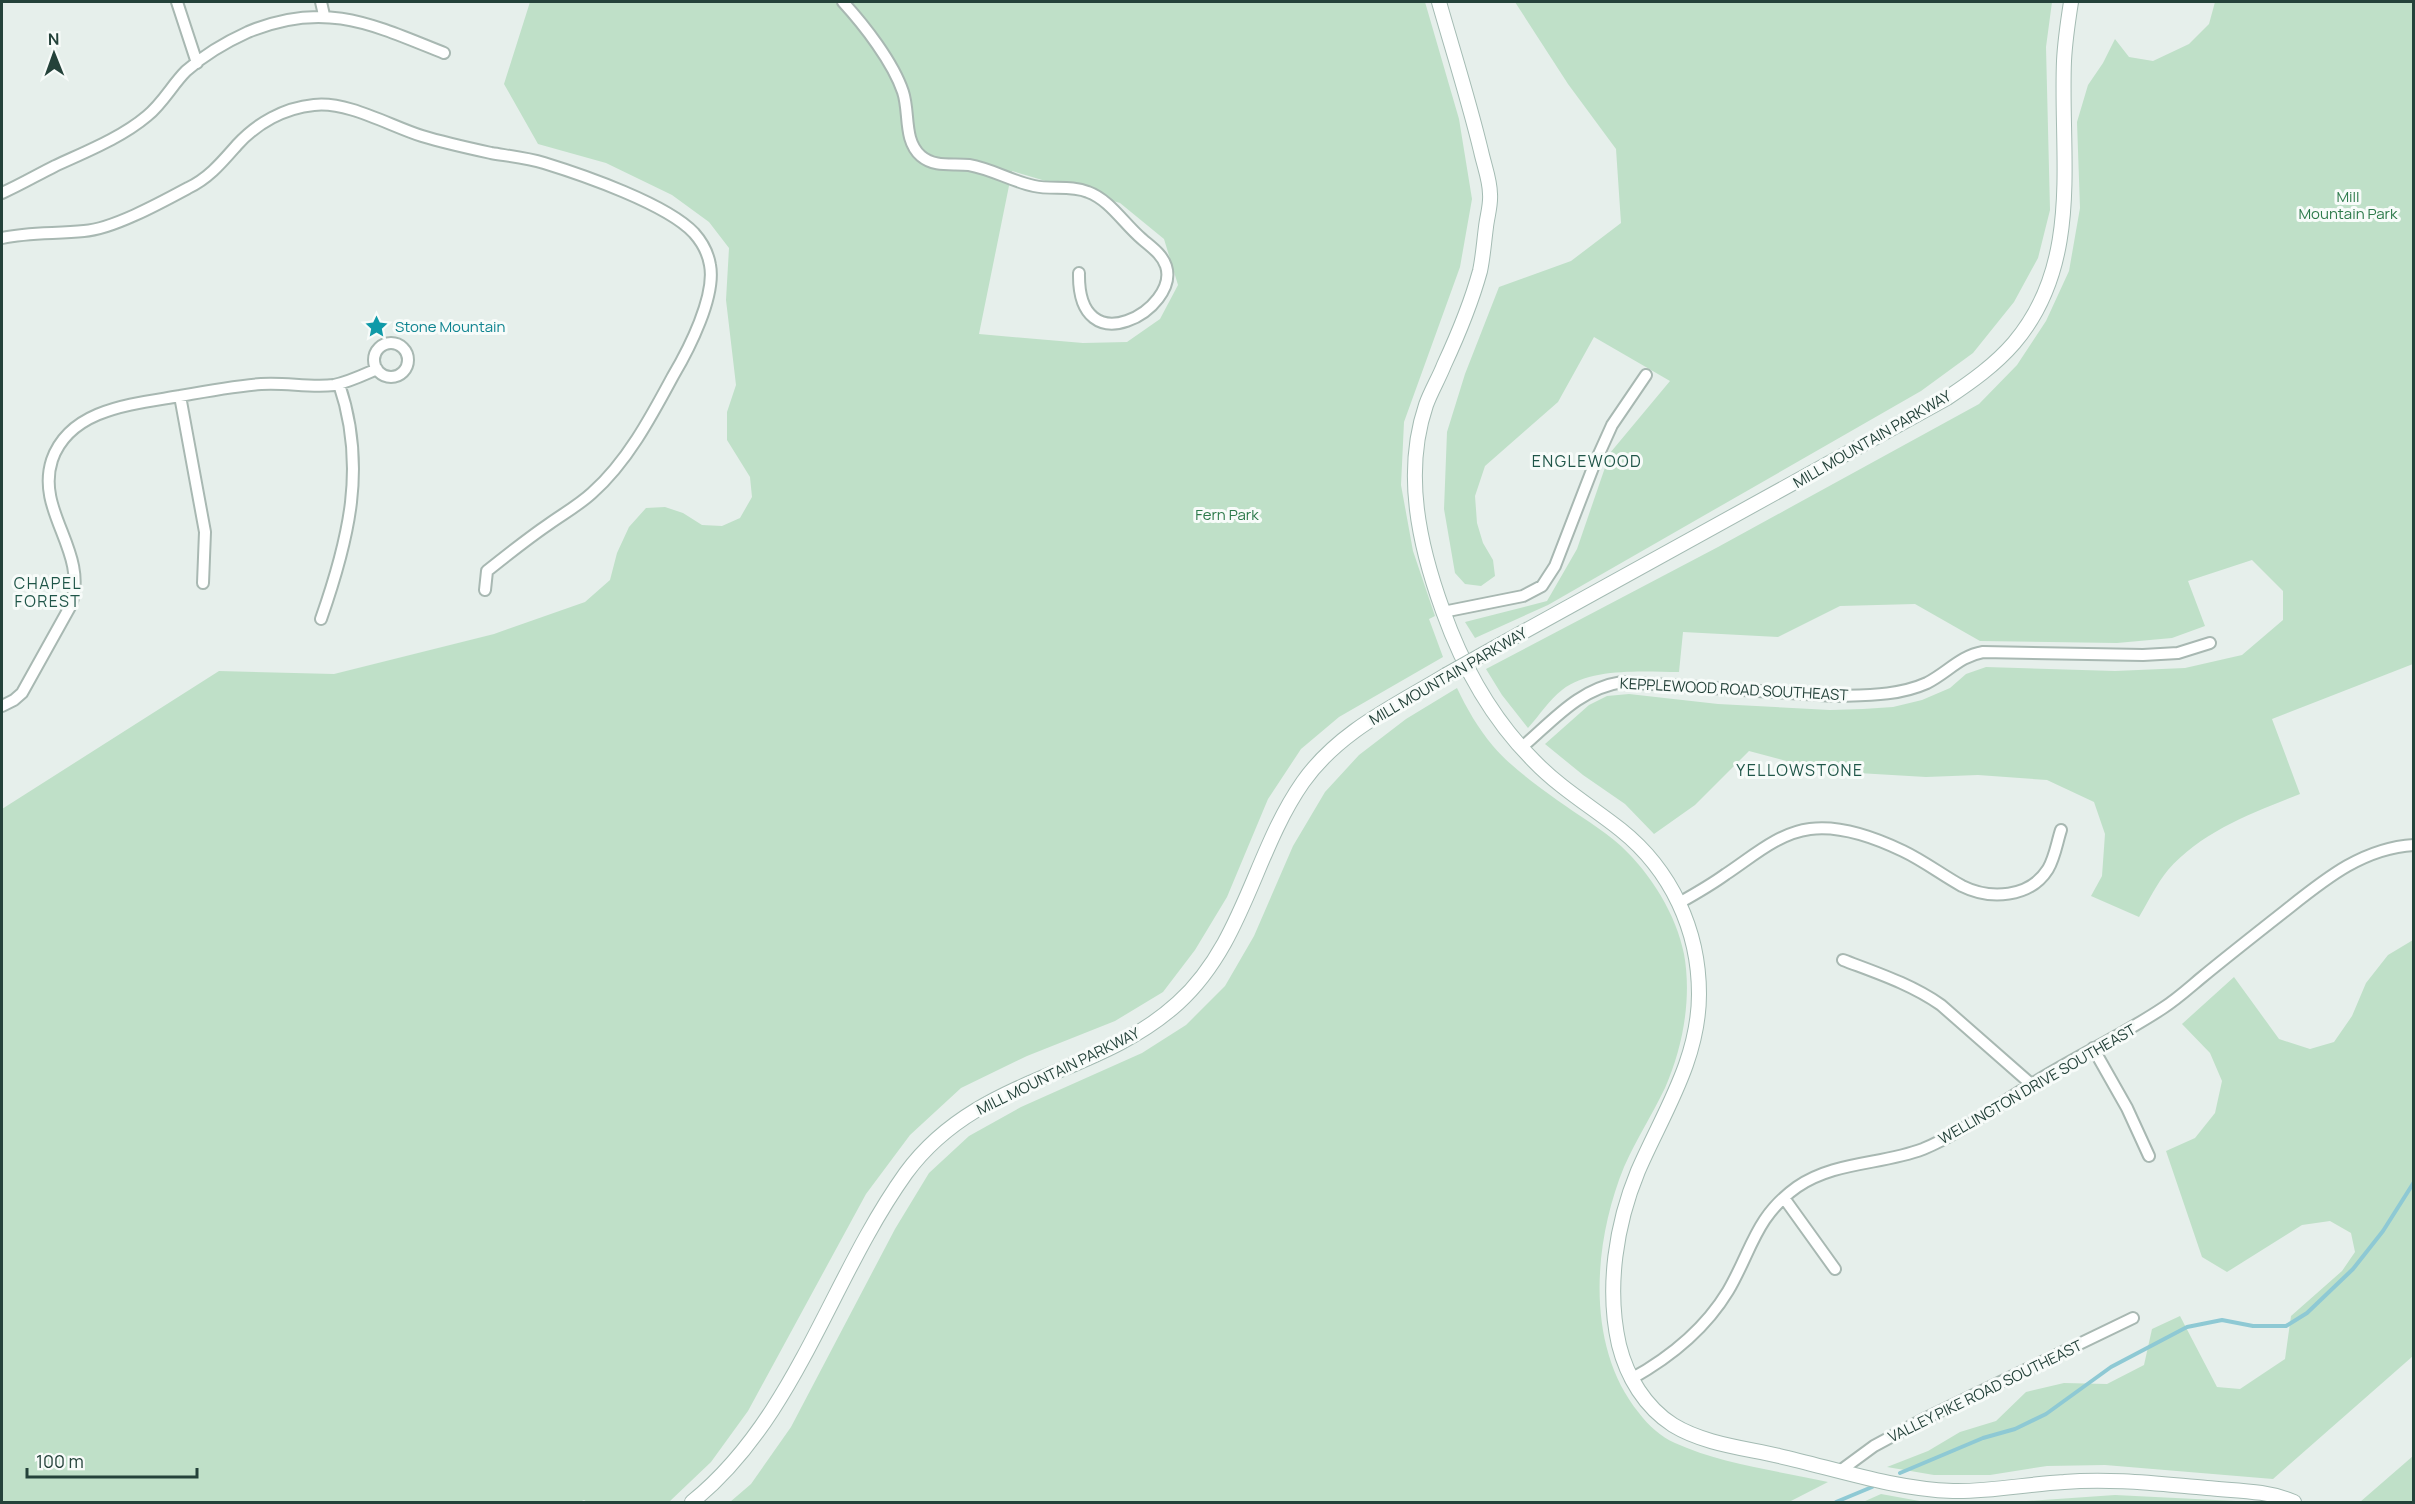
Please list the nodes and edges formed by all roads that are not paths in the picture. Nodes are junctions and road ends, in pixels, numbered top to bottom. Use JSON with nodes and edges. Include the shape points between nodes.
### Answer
{"nodes":[{"id":1,"x":177,"y":2,"type":"edge"},
{"id":2,"x":321,"y":2,"type":"edge"},
{"id":3,"x":843,"y":2,"type":"edge"},
{"id":4,"x":1439,"y":2,"type":"edge"},
{"id":5,"x":2071,"y":2,"type":"edge"},
{"id":6,"x":324,"y":15,"type":"junction"},
{"id":7,"x":444,"y":53,"type":"dead end"},
{"id":8,"x":197,"y":63,"type":"junction"},
{"id":9,"x":2,"y":193,"type":"edge"},
{"id":10,"x":2,"y":238,"type":"edge"},
{"id":11,"x":1079,"y":273,"type":"dead end"},
{"id":12,"x":377,"y":369,"type":"dead end"},
{"id":13,"x":1646,"y":375,"type":"dead end"},
{"id":14,"x":339,"y":384,"type":"junction"},
{"id":15,"x":180,"y":396,"type":"junction"},
{"id":16,"x":203,"y":583,"type":"dead end"},
{"id":17,"x":485,"y":590,"type":"dead end"},
{"id":18,"x":1443,"y":612,"type":"junction"},
{"id":19,"x":321,"y":619,"type":"dead end"},
{"id":20,"x":2210,"y":643,"type":"dead end"},
{"id":21,"x":2,"y":706,"type":"edge"},
{"id":22,"x":1521,"y":748,"type":"junction"},
{"id":23,"x":2061,"y":830,"type":"dead end"},
{"id":24,"x":2414,"y":845,"type":"edge"},
{"id":25,"x":1679,"y":903,"type":"junction"},
{"id":26,"x":1843,"y":960,"type":"dead end"},
{"id":27,"x":2093,"y":1048,"type":"junction"},
{"id":28,"x":2031,"y":1084,"type":"junction"},
{"id":29,"x":2149,"y":1156,"type":"dead end"},
{"id":30,"x":1784,"y":1198,"type":"junction"},
{"id":31,"x":1835,"y":1269,"type":"dead end"},
{"id":32,"x":2133,"y":1318,"type":"dead end"},
{"id":33,"x":1631,"y":1379,"type":"junction"},
{"id":34,"x":1840,"y":1471,"type":"junction"},
{"id":35,"x":692,"y":1503,"type":"edge"},
{"id":36,"x":2294,"y":1503,"type":"edge"}],
"edges":[{"from":1,"to":8,"type":"street"},
{"from":2,"to":6,"type":"street"},
{"from":3,"to":11,"type":"street","via":[[896,77],[906,107],[911,143],[923,158],[938,164],[982,167],[1033,186],[1086,191],[1107,203],[1155,250],[1167,275],[1163,292],[1143,312],[1107,324],[1086,311]]},
{"from":4,"to":18,"type":"street","via":[[1490,194],[1480,270],[1427,404],[1415,458],[1417,512]]},
{"from":5,"to":35,"type":"street","name":"MILL MOUNTAIN PARKWAY","bridge":true,"via":[[2064,61],[2066,184],[2061,239],[2041,303],[2015,342],[1991,366],[1947,398],[1446,675],[1365,722],[1319,761],[1286,809],[1228,939],[1202,978],[1157,1021],[1129,1038],[1002,1094],[940,1137],[915,1163],[874,1226],[770,1414],[729,1467]]},
{"from":6,"to":7,"type":"street","via":[[361,22]]},
{"from":6,"to":8,"type":"street","via":[[287,17],[261,26]]},
{"from":8,"to":9,"type":"street","via":[[132,126]]},
{"from":10,"to":17,"type":"street","via":[[86,231],[119,222],[192,187],[262,123],[295,108],[323,104],[459,147],[544,163],[597,181],[670,214],[700,241],[711,275],[708,296],[682,360],[618,468],[591,495],[488,571]]},
{"from":12,"to":14,"type":"street"},
{"from":13,"to":18,"type":"street","via":[[1608,435],[1549,578],[1523,596]]},
{"from":14,"to":15,"type":"street","via":[[263,384]]},
{"from":14,"to":19,"type":"street","via":[[352,430],[352,495],[349,520]]},
{"from":15,"to":16,"type":"street","via":[[205,532]]},
{"from":15,"to":21,"type":"street","via":[[104,412],[73,430],[56,451],[49,476],[50,492],[75,568],[75,593],[22,693]]},
{"from":18,"to":22,"type":"street","via":[[1489,707]]},
{"from":20,"to":22,"type":"street","name":"KEPPLEWOOD ROAD SOUTHEAST","via":[[2178,653],[2143,655],[1983,652],[1961,659],[1941,675],[1912,689],[1865,696],[1622,682],[1593,689],[1579,698]]},
{"from":22,"to":25,"type":"street","via":[[1539,767],[1640,847],[1667,880]]},
{"from":23,"to":25,"type":"street","via":[[2048,869],[2031,886],[2014,893],[1991,894],[1962,886],[1902,851],[1826,828],[1787,835]]},
{"from":24,"to":27,"type":"street","name":"WELLINGTON DRIVE SOUTHEAST","via":[[2366,856],[2327,877],[2166,1007]]},
{"from":25,"to":33,"type":"street","via":[[1697,959],[1699,1006],[1691,1053],[1638,1171],[1620,1229],[1615,1315],[1622,1356]]},
{"from":26,"to":28,"type":"street","via":[[1926,995]]},
{"from":27,"to":28,"type":"street","name":"WELLINGTON DRIVE SOUTHEAST"},
{"from":27,"to":29,"type":"street"},
{"from":28,"to":30,"type":"street","name":"WELLINGTON DRIVE SOUTHEAST","via":[[1946,1138],[1896,1157],[1828,1171]]},
{"from":30,"to":31,"type":"street"},
{"from":30,"to":33,"type":"street","name":"WELLINGTON DRIVE SOUTHEAST","via":[[1752,1238],[1737,1274],[1716,1308],[1657,1365]]},
{"from":32,"to":34,"type":"street","name":"VALLEY PIKE ROAD SOUTHEAST","via":[[1926,1418],[1874,1446]]},
{"from":33,"to":34,"type":"street","via":[[1651,1408],[1681,1430]]},
{"from":34,"to":36,"type":"street","via":[[1931,1490],[2128,1481],[2265,1493]]}]}
